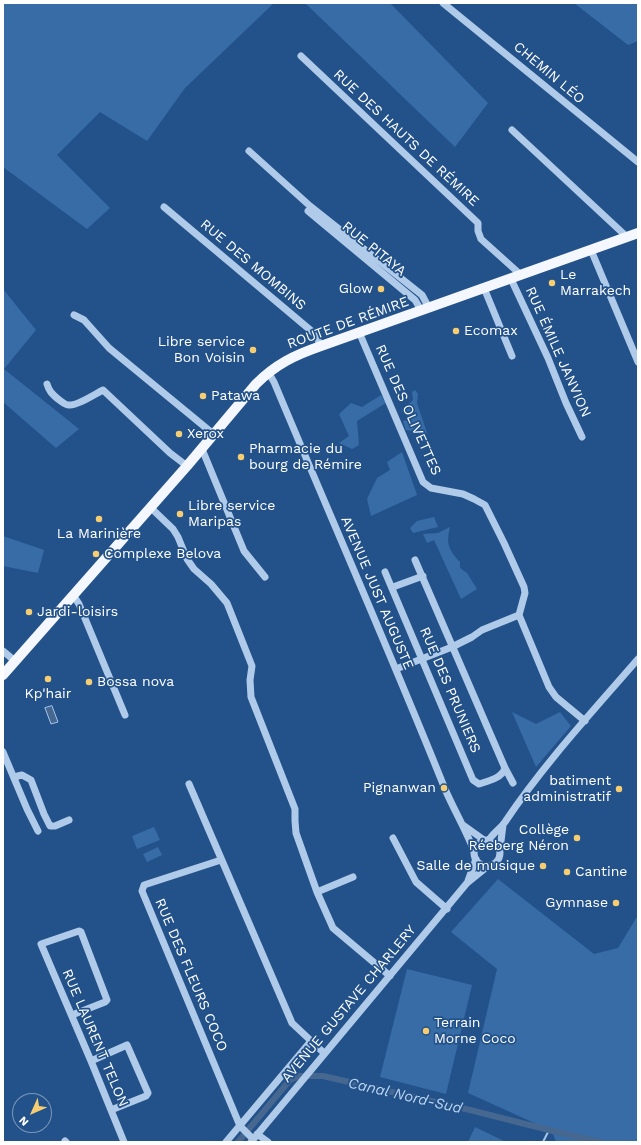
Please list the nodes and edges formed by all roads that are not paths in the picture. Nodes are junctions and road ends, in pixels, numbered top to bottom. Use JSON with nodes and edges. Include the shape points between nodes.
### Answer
{"nodes":[{"id":1,"x":443,"y":3,"type":"edge"},
{"id":2,"x":301,"y":56,"type":"dead end"},
{"id":3,"x":512,"y":130,"type":"dead end"},
{"id":4,"x":249,"y":151,"type":"dead end"},
{"id":5,"x":638,"y":162,"type":"edge"},
{"id":6,"x":164,"y":207,"type":"dead end"},
{"id":7,"x":308,"y":211,"type":"dead end"},
{"id":8,"x":638,"y":233,"type":"edge"},
{"id":9,"x":627,"y":237,"type":"junction"},
{"id":10,"x":591,"y":250,"type":"junction"},
{"id":11,"x":516,"y":277,"type":"junction"},
{"id":12,"x":484,"y":288,"type":"junction"},
{"id":13,"x":425,"y":309,"type":"junction"},
{"id":14,"x":74,"y":316,"type":"dead end"},
{"id":15,"x":359,"y":332,"type":"junction"},
{"id":16,"x":321,"y":346,"type":"junction"},
{"id":17,"x":512,"y":356,"type":"dead end"},
{"id":18,"x":638,"y":362,"type":"edge"},
{"id":19,"x":268,"y":372,"type":"junction"},
{"id":20,"x":47,"y":384,"type":"dead end"},
{"id":21,"x":215,"y":433,"type":"junction"},
{"id":22,"x":582,"y":437,"type":"dead end"},
{"id":23,"x":202,"y":448,"type":"junction"},
{"id":24,"x":187,"y":466,"type":"junction"},
{"id":25,"x":150,"y":507,"type":"junction"},
{"id":26,"x":415,"y":560,"type":"dead end"},
{"id":27,"x":385,"y":572,"type":"dead end"},
{"id":28,"x":423,"y":576,"type":"junction"},
{"id":29,"x":265,"y":578,"type":"dead end"},
{"id":30,"x":393,"y":587,"type":"junction"},
{"id":31,"x":73,"y":595,"type":"junction"},
{"id":32,"x":519,"y":615,"type":"junction"},
{"id":33,"x":452,"y":646,"type":"junction"},
{"id":34,"x":3,"y":651,"type":"edge"},
{"id":35,"x":422,"y":658,"type":"junction"},
{"id":36,"x":638,"y":659,"type":"edge"},
{"id":37,"x":15,"y":661,"type":"junction"},
{"id":38,"x":396,"y":669,"type":"junction"},
{"id":39,"x":3,"y":675,"type":"edge"},
{"id":40,"x":125,"y":715,"type":"dead end"},
{"id":41,"x":585,"y":721,"type":"junction"},
{"id":42,"x":3,"y":752,"type":"edge"},
{"id":43,"x":505,"y":768,"type":"junction"},
{"id":44,"x":14,"y":777,"type":"junction"},
{"id":45,"x":495,"y":778,"type":"junction"},
{"id":46,"x":513,"y":783,"type":"junction"},
{"id":47,"x":189,"y":784,"type":"dead end"},
{"id":48,"x":524,"y":793,"type":"junction"},
{"id":49,"x":69,"y":820,"type":"dead end"},
{"id":50,"x":461,"y":824,"type":"junction"},
{"id":51,"x":503,"y":825,"type":"junction"},
{"id":52,"x":38,"y":831,"type":"dead end"},
{"id":53,"x":393,"y":838,"type":"dead end"},
{"id":54,"x":486,"y":840,"type":"junction"},
{"id":55,"x":500,"y":849,"type":"junction"},
{"id":56,"x":475,"y":855,"type":"junction"},
{"id":57,"x":221,"y":860,"type":"junction"},
{"id":58,"x":488,"y":866,"type":"junction"},
{"id":59,"x":353,"y":877,"type":"dead end"},
{"id":60,"x":467,"y":883,"type":"junction"},
{"id":61,"x":317,"y":892,"type":"junction"},
{"id":62,"x":447,"y":909,"type":"junction"},
{"id":63,"x":390,"y":976,"type":"junction"},
{"id":64,"x":72,"y":1015,"type":"junction"},
{"id":65,"x":311,"y":1041,"type":"junction"},
{"id":66,"x":321,"y":1050,"type":"junction"},
{"id":67,"x":91,"y":1060,"type":"junction"},
{"id":68,"x":111,"y":1110,"type":"junction"},
{"id":69,"x":240,"y":1127,"type":"junction"},
{"id":70,"x":253,"y":1138,"type":"edge"},
{"id":71,"x":124,"y":1142,"type":"edge"},
{"id":72,"x":226,"y":1142,"type":"edge"},
{"id":73,"x":268,"y":1142,"type":"edge"}],
"edges":[{"from":1,"to":5,"type":"street","name":"CHEMIN LÉO"},
{"from":2,"to":11,"type":"street","name":"RUE DES HAUTS DE RÉMIRE","via":[[478,223],[481,239]]},
{"from":3,"to":9,"type":"street"},
{"from":4,"to":13,"type":"street","via":[[310,206],[422,295]]},
{"from":6,"to":16,"type":"street","name":"RUE DES MOMBINS","via":[[315,334]]},
{"from":7,"to":13,"type":"street","name":"RUE PITAYA"},
{"from":8,"to":9,"type":"main road","name":"ROUTE DE RÉMIRE"},
{"from":9,"to":10,"type":"main road","name":"ROUTE DE RÉMIRE"},
{"from":10,"to":11,"type":"main road","name":"ROUTE DE RÉMIRE"},
{"from":10,"to":18,"type":"street"},
{"from":11,"to":12,"type":"main road","name":"ROUTE DE RÉMIRE"},
{"from":11,"to":22,"type":"street","name":"RUE ÉMILE JANVION"},
{"from":12,"to":13,"type":"main road","name":"ROUTE DE RÉMIRE"},
{"from":12,"to":17,"type":"street"},
{"from":13,"to":15,"type":"main road","name":"ROUTE DE RÉMIRE"},
{"from":14,"to":21,"type":"street","via":[[84,320],[109,348]]},
{"from":15,"to":16,"type":"main road","name":"ROUTE DE RÉMIRE"},
{"from":15,"to":32,"type":"street","name":"RUE DES OLIVETTES","via":[[424,482],[431,488],[463,494],[485,505],[524,587]]},
{"from":16,"to":19,"type":"main road","name":"ROUTE DE RÉMIRE","via":[[299,354]]},
{"from":19,"to":21,"type":"main road","name":"ROUTE DE RÉMIRE"},
{"from":19,"to":38,"type":"street","name":"AVENUE JUST AUGUSTE"},
{"from":20,"to":24,"type":"street","via":[[53,395],[69,405],[104,390]]},
{"from":21,"to":23,"type":"main road","name":"ROUTE DE RÉMIRE"},
{"from":23,"to":24,"type":"main road","name":"ROUTE DE RÉMIRE"},
{"from":23,"to":29,"type":"street","via":[[244,551]]},
{"from":24,"to":25,"type":"main road","name":"ROUTE DE RÉMIRE"},
{"from":25,"to":31,"type":"main road","name":"ROUTE DE RÉMIRE"},
{"from":25,"to":61,"type":"street","via":[[173,529],[187,559],[227,603],[231,612],[252,666],[250,697],[295,810],[296,834]]},
{"from":26,"to":28,"type":"street","name":"RUE DES PRUNIERS"},
{"from":27,"to":30,"type":"street","name":"RUE DES PRUNIERS"},
{"from":28,"to":30,"type":"street"},
{"from":28,"to":33,"type":"street","name":"RUE DES PRUNIERS"},
{"from":30,"to":35,"type":"street","name":"RUE DES PRUNIERS"},
{"from":31,"to":37,"type":"main road","name":"ROUTE DE RÉMIRE"},
{"from":31,"to":40,"type":"street"},
{"from":32,"to":33,"type":"street"},
{"from":32,"to":41,"type":"street","via":[[556,697]]},
{"from":33,"to":35,"type":"street"},
{"from":33,"to":43,"type":"street","name":"RUE DES PRUNIERS"},
{"from":34,"to":37,"type":"street"},
{"from":35,"to":38,"type":"street"},
{"from":35,"to":45,"type":"street","name":"RUE DES PRUNIERS","via":[[474,780],[479,784]]},
{"from":36,"to":41,"type":"street"},
{"from":37,"to":39,"type":"main road","name":"ROUTE DE RÉMIRE"},
{"from":38,"to":50,"type":"street","name":"AVENUE JUST AUGUSTE"},
{"from":41,"to":48,"type":"street"},
{"from":42,"to":44,"type":"street"},
{"from":43,"to":45,"type":"street","via":[[504,773]]},
{"from":43,"to":46,"type":"street","name":"RUE DES PRUNIERS"},
{"from":44,"to":49,"type":"street","via":[[22,775],[31,780],[50,826]]},
{"from":44,"to":52,"type":"street"},
{"from":45,"to":46,"type":"street","name":"RUE DES PRUNIERS","via":[[505,778]]},
{"from":46,"to":48,"type":"street","name":"RUE DES PRUNIERS"},
{"from":47,"to":57,"type":"street"},
{"from":48,"to":51,"type":"street"},
{"from":50,"to":54,"type":"street","name":"AVENUE JUST AUGUSTE"},
{"from":50,"to":56,"type":"street","name":"AVENUE JUST AUGUSTE"},
{"from":51,"to":54,"type":"street"},
{"from":51,"to":55,"type":"street"},
{"from":53,"to":62,"type":"street","via":[[416,882]]},
{"from":54,"to":55,"type":"street","via":[[496,843]]},
{"from":54,"to":56,"type":"street","via":[[477,844]]},
{"from":55,"to":58,"type":"street","via":[[498,861]]},
{"from":56,"to":58,"type":"street","via":[[481,864]]},
{"from":56,"to":60,"type":"street","name":"AVENUE GUSTAVE CHARLERY"},
{"from":57,"to":65,"type":"street","via":[[292,1023]]},
{"from":57,"to":69,"type":"street","name":"RUE DES FLEURS COCO","via":[[144,886],[142,891]]},
{"from":58,"to":60,"type":"street","name":"AVENUE GUSTAVE CHARLERY"},
{"from":59,"to":61,"type":"street"},
{"from":60,"to":62,"type":"street","name":"AVENUE GUSTAVE CHARLERY"},
{"from":61,"to":63,"type":"street","via":[[333,928]]},
{"from":62,"to":63,"type":"street","name":"AVENUE GUSTAVE CHARLERY"},
{"from":63,"to":66,"type":"street","name":"AVENUE GUSTAVE CHARLERY"},
{"from":64,"to":64,"type":"street","name":"RUE LAURENT TELON","via":[[107,1000],[81,932],[77,931],[41,944]]},
{"from":64,"to":67,"type":"street","name":"RUE LAURENT TELON"},
{"from":65,"to":66,"type":"street"},
{"from":65,"to":69,"type":"street","name":"AVENUE GUSTAVE CHARLERY"},
{"from":66,"to":70,"type":"street","name":"AVENUE GUSTAVE CHARLERY","via":[[311,1071]]},
{"from":67,"to":68,"type":"street","name":"RUE LAURENT TELON"},
{"from":67,"to":68,"type":"street","via":[[127,1045],[148,1093]]},
{"from":68,"to":71,"type":"street","name":"RUE LAURENT TELON"},
{"from":69,"to":70,"type":"street"},
{"from":69,"to":72,"type":"street","name":"AVENUE GUSTAVE CHARLERY"},
{"from":70,"to":73,"type":"street"}]}
